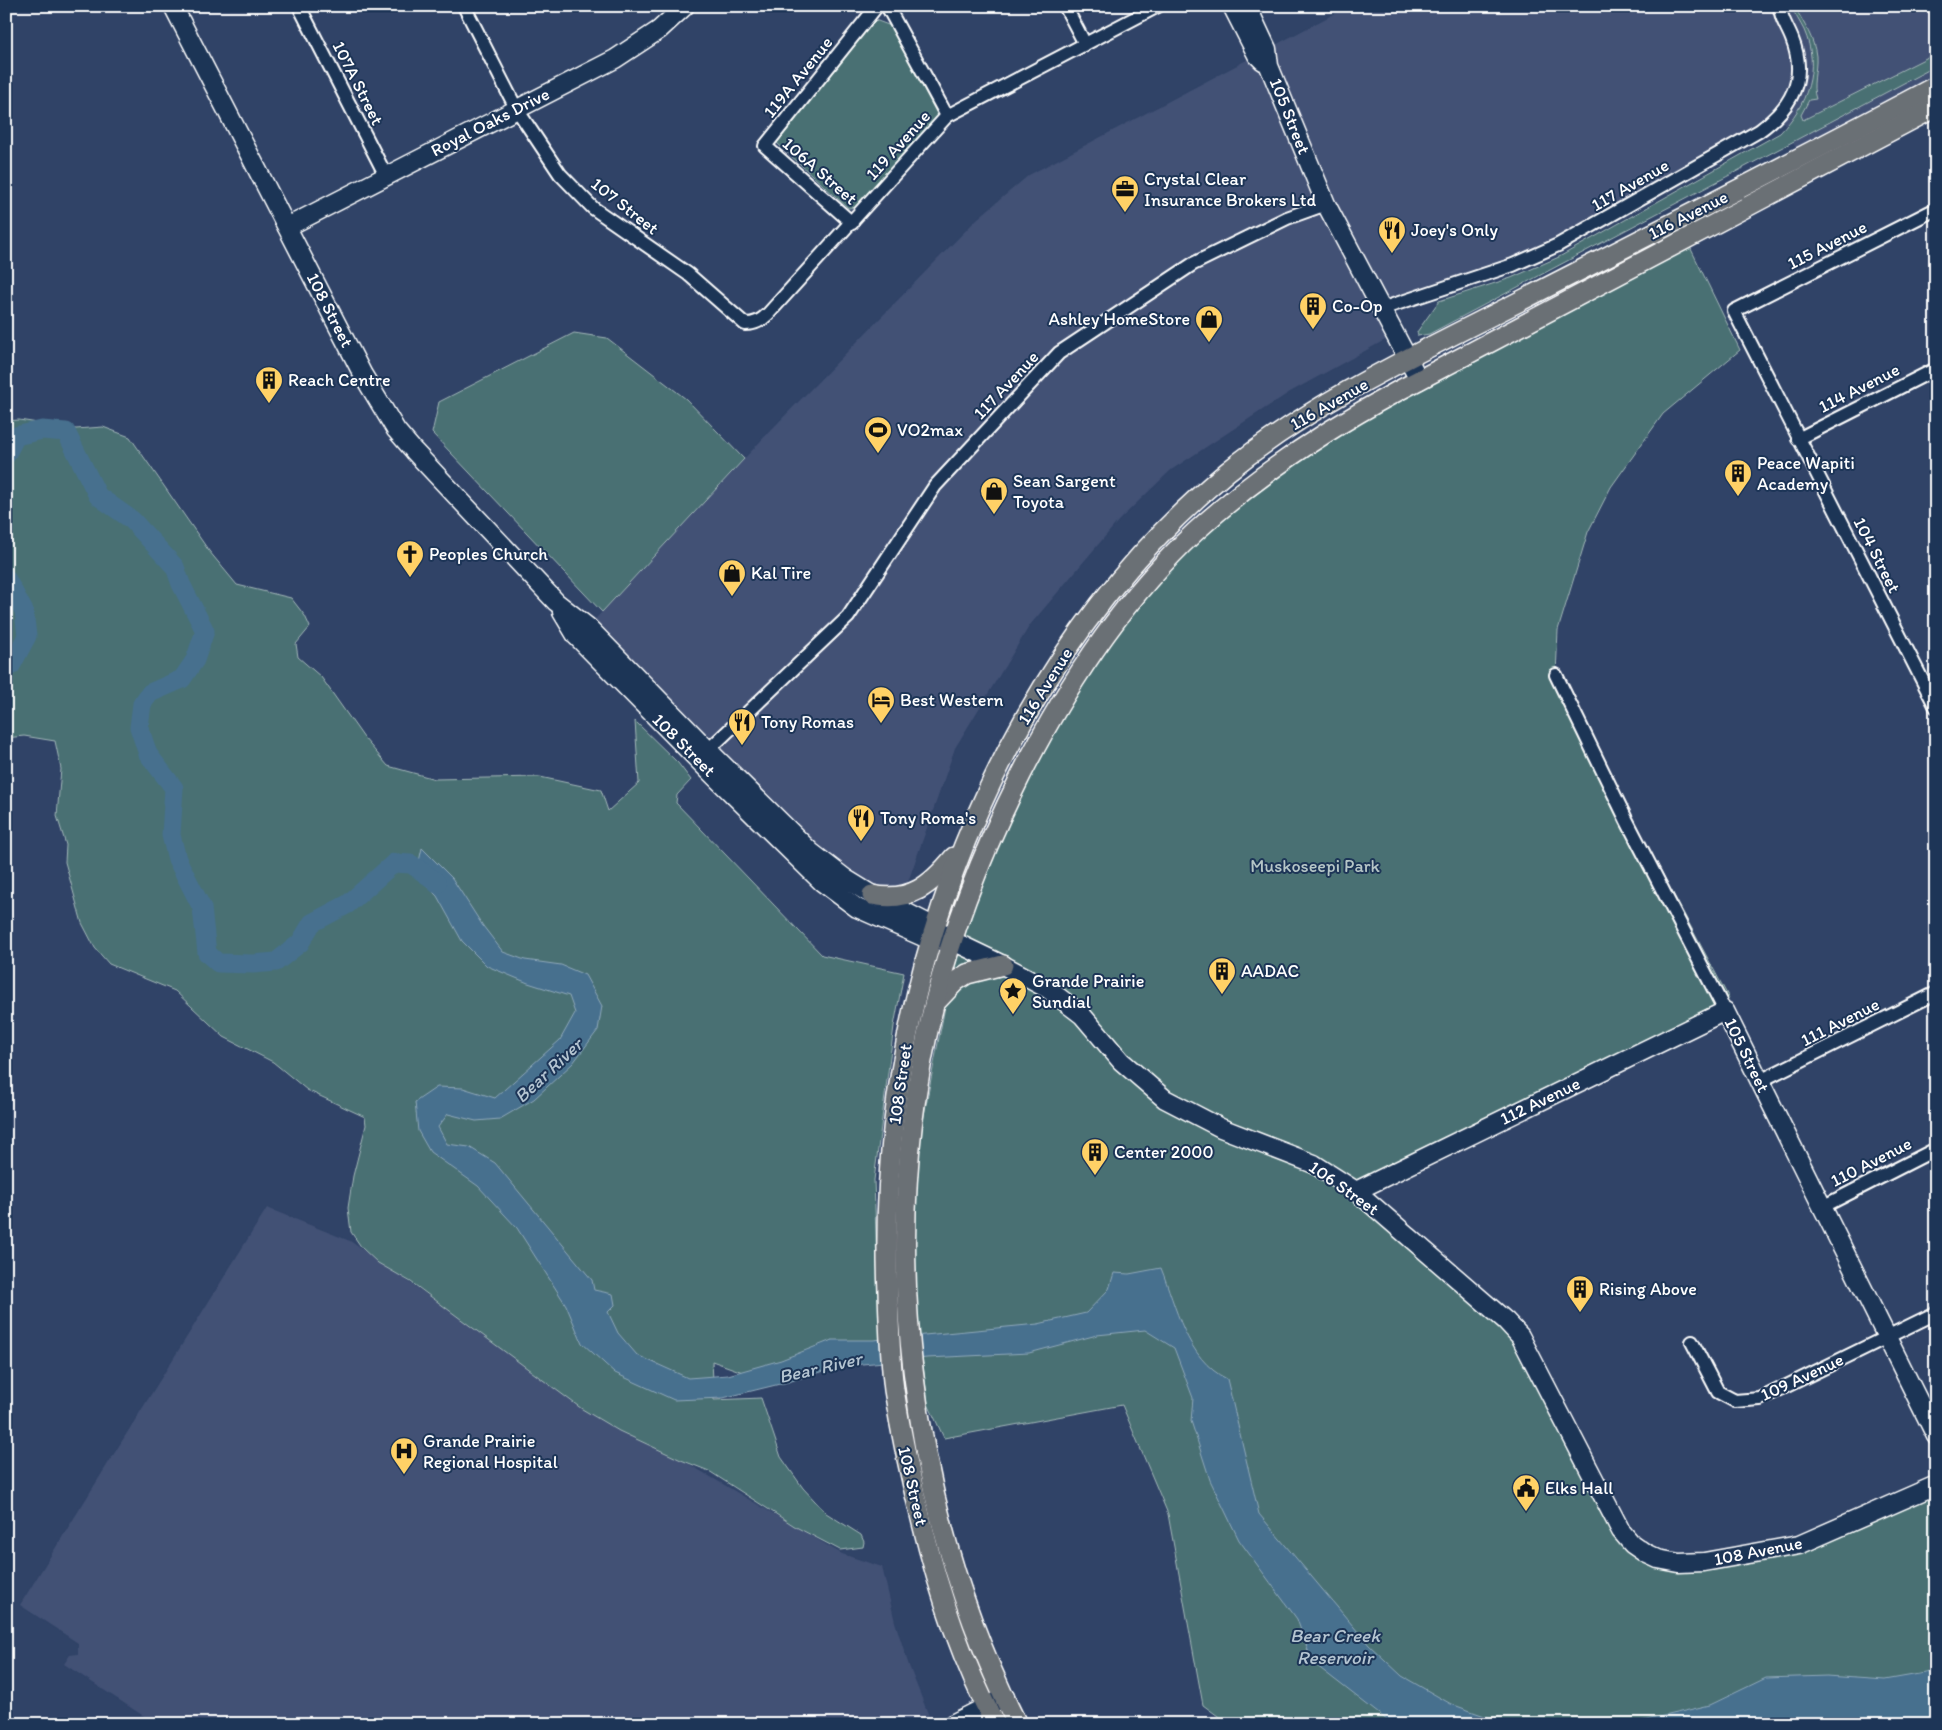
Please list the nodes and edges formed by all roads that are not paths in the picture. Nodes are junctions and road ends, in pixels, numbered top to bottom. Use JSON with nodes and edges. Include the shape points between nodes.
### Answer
{"nodes":[{"id":1,"x":173,"y":6,"type":"edge"},
{"id":2,"x":299,"y":6,"type":"edge"},
{"id":3,"x":464,"y":6,"type":"edge"},
{"id":4,"x":685,"y":6,"type":"edge"},
{"id":5,"x":877,"y":6,"type":"edge"},
{"id":6,"x":887,"y":6,"type":"edge"},
{"id":7,"x":1065,"y":6,"type":"edge"},
{"id":8,"x":1158,"y":6,"type":"edge"},
{"id":9,"x":1232,"y":6,"type":"edge"},
{"id":10,"x":1247,"y":6,"type":"edge"},
{"id":11,"x":1780,"y":6,"type":"edge"},
{"id":12,"x":1085,"y":44,"type":"junction"},
{"id":13,"x":1269,"y":66,"type":"junction"},
{"id":14,"x":1936,"y":86,"type":"edge"},
{"id":15,"x":1936,"y":107,"type":"edge"},
{"id":16,"x":516,"y":108,"type":"junction"},
{"id":17,"x":947,"y":116,"type":"junction"},
{"id":18,"x":765,"y":146,"type":"joint"},
{"id":19,"x":386,"y":176,"type":"junction"},
{"id":20,"x":1326,"y":204,"type":"junction"},
{"id":21,"x":1936,"y":209,"type":"edge"},
{"id":22,"x":852,"y":223,"type":"junction"},
{"id":23,"x":287,"y":227,"type":"junction"},
{"id":24,"x":1381,"y":309,"type":"junction"},
{"id":25,"x":1734,"y":311,"type":"joint"},
{"id":26,"x":752,"y":324,"type":"joint"},
{"id":27,"x":1407,"y":359,"type":"junction"},
{"id":28,"x":1936,"y":368,"type":"edge"},
{"id":29,"x":1418,"y":380,"type":"junction"},
{"id":30,"x":1798,"y":439,"type":"junction"},
{"id":31,"x":1556,"y":675,"type":"dead end"},
{"id":32,"x":1936,"y":707,"type":"edge"},
{"id":33,"x":703,"y":755,"type":"junction"},
{"id":34,"x":964,"y":844,"type":"junction"},
{"id":35,"x":872,"y":896,"type":"junction"},
{"id":36,"x":932,"y":933,"type":"junction"},
{"id":37,"x":954,"y":942,"type":"junction"},
{"id":38,"x":1003,"y":965,"type":"junction"},
{"id":39,"x":1936,"y":993,"type":"edge"},
{"id":40,"x":934,"y":1004,"type":"junction"},
{"id":41,"x":1725,"y":1011,"type":"junction"},
{"id":42,"x":1760,"y":1082,"type":"junction"},
{"id":43,"x":1936,"y":1149,"type":"edge"},
{"id":44,"x":1356,"y":1191,"type":"junction"},
{"id":45,"x":1822,"y":1207,"type":"junction"},
{"id":46,"x":1936,"y":1313,"type":"edge"},
{"id":47,"x":1887,"y":1338,"type":"junction"},
{"id":48,"x":1692,"y":1342,"type":"dead end"},
{"id":49,"x":1936,"y":1436,"type":"edge"},
{"id":50,"x":1936,"y":1485,"type":"edge"},
{"id":51,"x":1632,"y":1544,"type":"joint"},
{"id":52,"x":1005,"y":1698,"type":"junction"},
{"id":53,"x":986,"y":1706,"type":"junction"},
{"id":54,"x":1011,"y":1722,"type":"edge"},
{"id":55,"x":952,"y":1724,"type":"edge"},
{"id":56,"x":995,"y":1724,"type":"edge"}],
"edges":[{"from":1,"to":23,"type":"street","name":"108 Street"},
{"from":2,"to":19,"type":"street","name":"107A Street"},
{"from":3,"to":16,"type":"street","name":"107 Street"},
{"from":4,"to":16,"type":"street","name":"Royal Oaks Drive","via":[[659,30],[622,54]]},
{"from":5,"to":18,"type":"street","name":"119A Avenue"},
{"from":6,"to":17,"type":"street"},
{"from":7,"to":12,"type":"street"},
{"from":8,"to":12,"type":"street","name":"119 Avenue"},
{"from":9,"to":13,"type":"street","name":"105 Street","via":[[1257,55]]},
{"from":10,"to":13,"type":"street","name":"105 Street","via":[[1267,49]]},
{"from":11,"to":24,"type":"street","name":"117 Avenue","via":[[1793,40],[1798,70],[1789,103],[1771,122],[1558,245],[1513,265]]},
{"from":12,"to":17,"type":"street","name":"119 Avenue"},
{"from":13,"to":20,"type":"street","name":"105 Street"},
{"from":14,"to":27,"type":"main road","name":"116 Avenue"},
{"from":15,"to":29,"type":"main road","name":"116 Avenue"},
{"from":16,"to":19,"type":"street","name":"Royal Oaks Drive"},
{"from":16,"to":26,"type":"street","name":"107 Street","via":[[560,174],[593,208],[688,274],[746,324]]},
{"from":17,"to":22,"type":"street","name":"119 Avenue"},
{"from":18,"to":22,"type":"street","name":"106A Street"},
{"from":19,"to":23,"type":"street","name":"Royal Oaks Drive"},
{"from":20,"to":24,"type":"street","name":"105 Street"},
{"from":20,"to":33,"type":"street","name":"117 Avenue","via":[[1287,218],[1192,264],[1060,353],[935,486],[848,617]]},
{"from":21,"to":25,"type":"street","name":"115 Avenue"},
{"from":22,"to":26,"type":"street","name":"119 Avenue","via":[[768,314]]},
{"from":23,"to":33,"type":"street","name":"108 Street","via":[[363,375],[396,430],[556,602],[588,627]]},
{"from":24,"to":27,"type":"street","name":"105 Street"},
{"from":25,"to":30,"type":"street","name":"104 Street"},
{"from":27,"to":29,"type":"street","name":"105 Street"},
{"from":27,"to":34,"type":"main road","name":"116 Avenue","via":[[1313,412],[1258,448],[1199,496],[1146,548],[1101,602],[1057,664],[998,768]]},
{"from":28,"to":30,"type":"street","name":"114 Avenue"},
{"from":29,"to":37,"type":"main road","name":"116 Avenue","via":[[1322,434],[1255,481],[1193,534],[1140,591],[1087,662],[1030,757],[994,832]]},
{"from":30,"to":32,"type":"street","name":"104 Street"},
{"from":31,"to":41,"type":"street","name":"105 Street","via":[[1626,820]]},
{"from":33,"to":35,"type":"street","name":"108 Street","via":[[812,852]]},
{"from":33,"to":36,"type":"street","name":"108 Street","via":[[822,882],[857,908]]},
{"from":34,"to":35,"type":"main road","via":[[937,878],[924,888],[902,896]]},
{"from":34,"to":36,"type":"main road","name":"116 Avenue"},
{"from":35,"to":36,"type":"street","name":"108 Street"},
{"from":36,"to":37,"type":"street"},
{"from":36,"to":53,"type":"main road","name":"108 Street","via":[[908,1027],[892,1141],[886,1236],[889,1319],[894,1384],[910,1475],[934,1572],[956,1638]]},
{"from":37,"to":38,"type":"street","name":"106 Street"},
{"from":37,"to":40,"type":"main road","name":"108 Street"},
{"from":38,"to":40,"type":"main road","via":[[967,974]]},
{"from":38,"to":44,"type":"street","name":"106 Street","via":[[1048,989],[1082,1015],[1121,1061],[1165,1099],[1221,1128],[1314,1164]]},
{"from":39,"to":42,"type":"street","name":"111 Avenue"},
{"from":40,"to":52,"type":"main road","name":"108 Street","via":[[911,1139],[906,1247],[914,1383],[931,1476],[956,1574]]},
{"from":41,"to":42,"type":"street","name":"105 Street"},
{"from":41,"to":44,"type":"street","name":"112 Avenue"},
{"from":42,"to":45,"type":"street","name":"105 Street"},
{"from":43,"to":45,"type":"street","name":"110 Avenue"},
{"from":44,"to":51,"type":"street","name":"106 Street","via":[[1520,1336],[1621,1531]]},
{"from":45,"to":47,"type":"street","name":"105 Street"},
{"from":46,"to":47,"type":"street","name":"109 Avenue"},
{"from":47,"to":48,"type":"street","name":"109 Avenue","via":[[1760,1399],[1735,1401],[1718,1392]]},
{"from":47,"to":49,"type":"street","name":"105 Street"},
{"from":50,"to":51,"type":"street","name":"108 Avenue","via":[[1813,1540],[1787,1548],[1704,1562],[1679,1562],[1651,1556]]},
{"from":52,"to":53,"type":"street"},
{"from":52,"to":54,"type":"main road","name":"108 Street"},
{"from":53,"to":55,"type":"street"},
{"from":53,"to":56,"type":"main road","name":"108 Street"}]}
